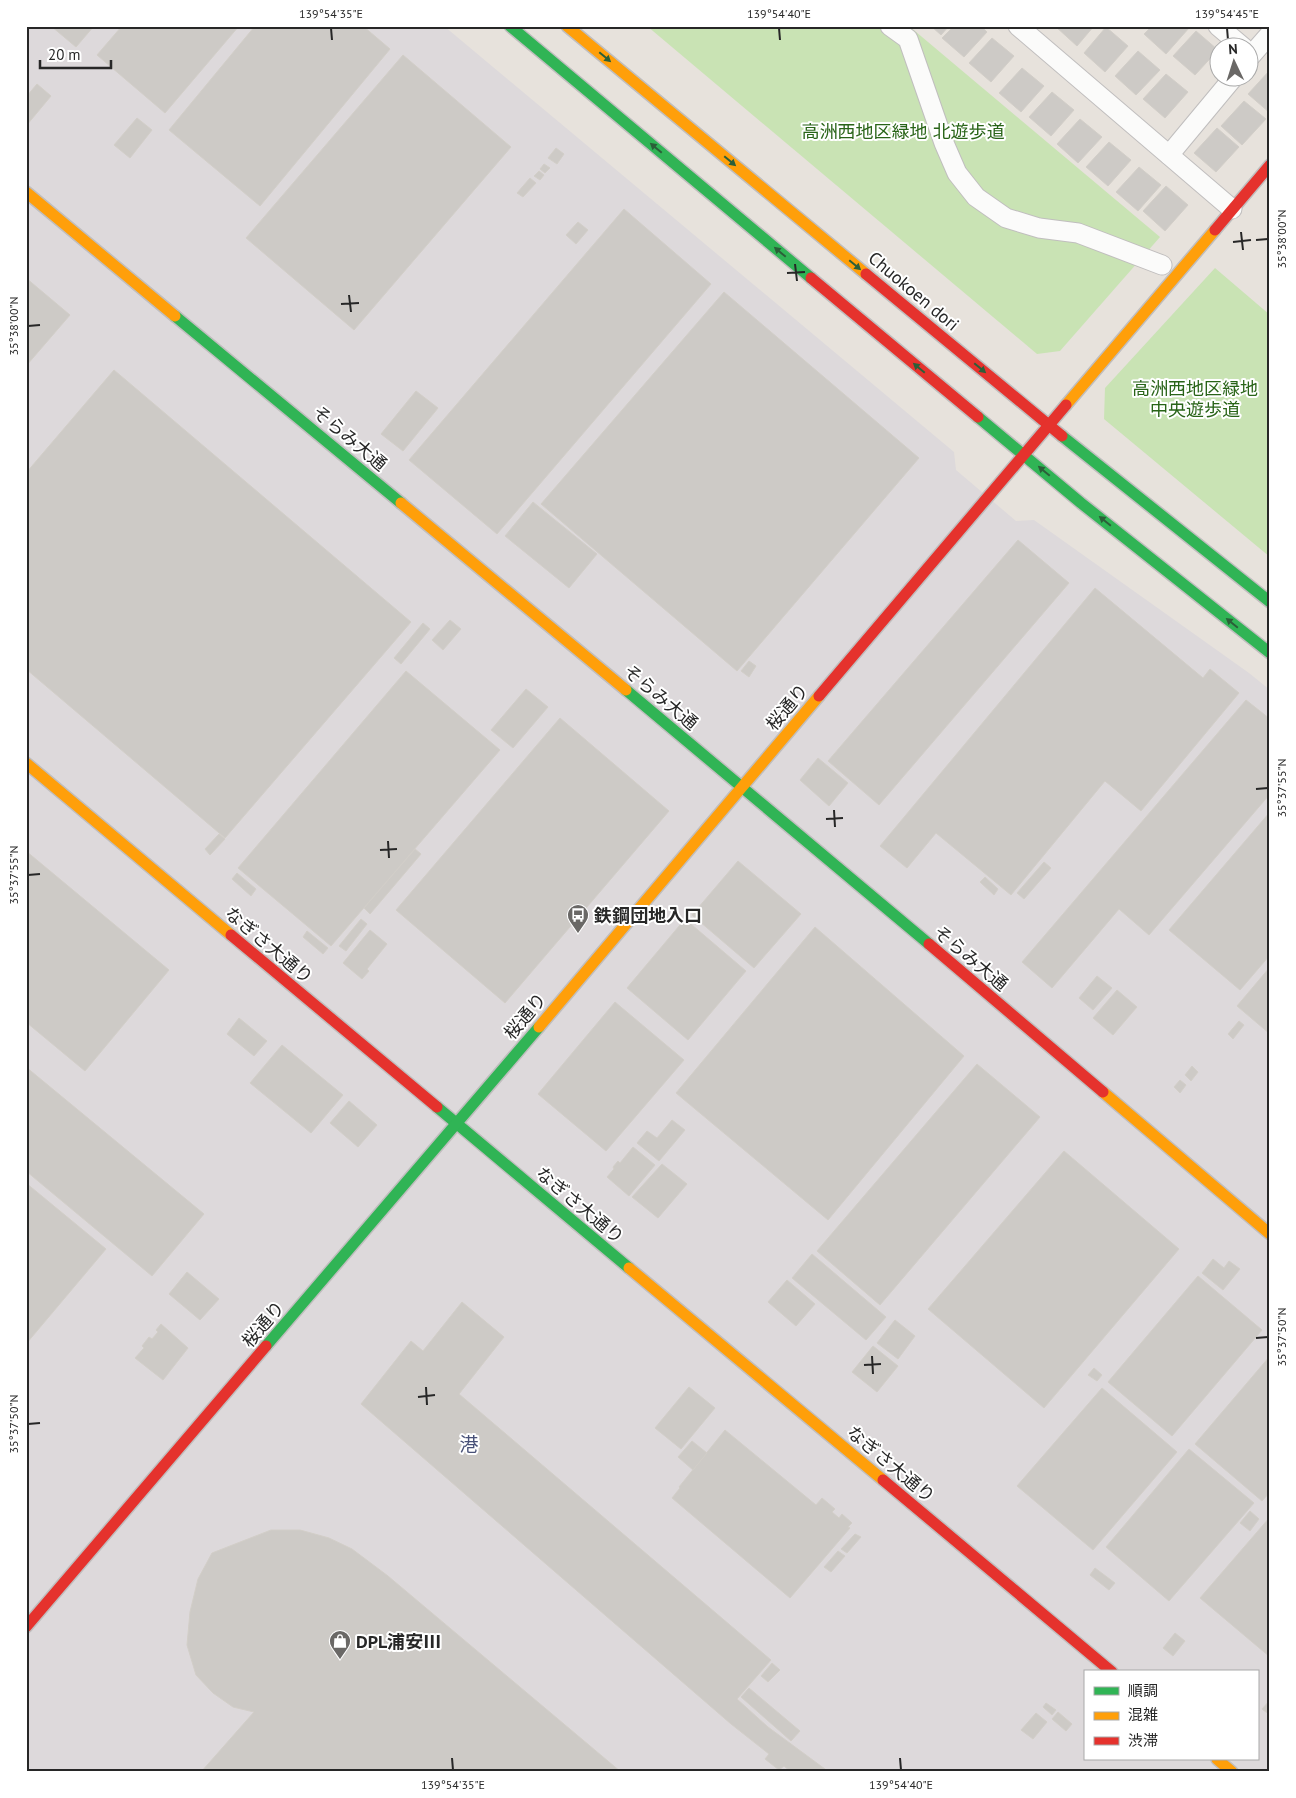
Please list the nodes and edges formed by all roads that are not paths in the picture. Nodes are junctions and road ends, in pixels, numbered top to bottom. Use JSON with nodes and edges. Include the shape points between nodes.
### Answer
{"nodes":[{"id":1,"x":510,"y":26,"type":"edge"},
{"id":2,"x":567,"y":26,"type":"edge"},
{"id":3,"x":1018,"y":26,"type":"edge"},
{"id":4,"x":1218,"y":26,"type":"edge"},
{"id":5,"x":895,"y":28,"type":"edge"},
{"id":6,"x":1270,"y":34,"type":"edge"},
{"id":7,"x":1231,"y":38,"type":"edge"},
{"id":8,"x":1258,"y":44,"type":"edge"},
{"id":9,"x":1225,"y":88,"type":"edge"},
{"id":10,"x":1169,"y":155,"type":"junction"},
{"id":11,"x":1270,"y":165,"type":"edge"},
{"id":12,"x":26,"y":192,"type":"edge"},
{"id":13,"x":1232,"y":209,"type":"junction"},
{"id":14,"x":1162,"y":265,"type":"dead end"},
{"id":15,"x":1049,"y":426,"type":"junction"},
{"id":16,"x":1024,"y":455,"type":"junction"},
{"id":17,"x":1270,"y":602,"type":"edge"},
{"id":18,"x":1270,"y":653,"type":"edge"},
{"id":19,"x":26,"y":763,"type":"edge"},
{"id":20,"x":743,"y":787,"type":"junction"},
{"id":21,"x":456,"y":1124,"type":"junction"},
{"id":22,"x":1270,"y":1234,"type":"edge"},
{"id":23,"x":26,"y":1627,"type":"edge"},
{"id":24,"x":1110,"y":1670,"type":"edge"},
{"id":25,"x":1218,"y":1760,"type":"edge"},
{"id":26,"x":1232,"y":1772,"type":"edge"}],
"edges":[{"from":16,"to":1,"type":"street","one_way":true},
{"from":2,"to":15,"type":"street","name":"Chuokoen dori","one_way":true},
{"from":3,"to":10,"type":"street"},
{"from":4,"to":7,"type":"street"},
{"from":5,"to":14,"type":"street","via":[[908,39],[944,143],[957,173],[976,197],[1006,218],[1038,228],[1078,233]]},
{"from":6,"to":8,"type":"street"},
{"from":9,"to":10,"type":"street"},
{"from":10,"to":13,"type":"street"},
{"from":11,"to":13,"type":"street","name":"桜通り"},
{"from":12,"to":20,"type":"street","name":"そらみ大通"},
{"from":13,"to":15,"type":"street","name":"桜通り"},
{"from":15,"to":16,"type":"street","name":"桜通り"},
{"from":15,"to":17,"type":"street","name":"Chuokoen dori"},
{"from":18,"to":16,"type":"street","one_way":true},
{"from":16,"to":20,"type":"street","name":"桜通り"},
{"from":19,"to":21,"type":"street","name":"なぎさ大通り"},
{"from":20,"to":21,"type":"street","name":"桜通り"},
{"from":20,"to":22,"type":"street","name":"そらみ大通"},
{"from":21,"to":23,"type":"street","name":"桜通り"},
{"from":21,"to":24,"type":"street","name":"なぎさ大通り"},
{"from":25,"to":26,"type":"street"}]}
